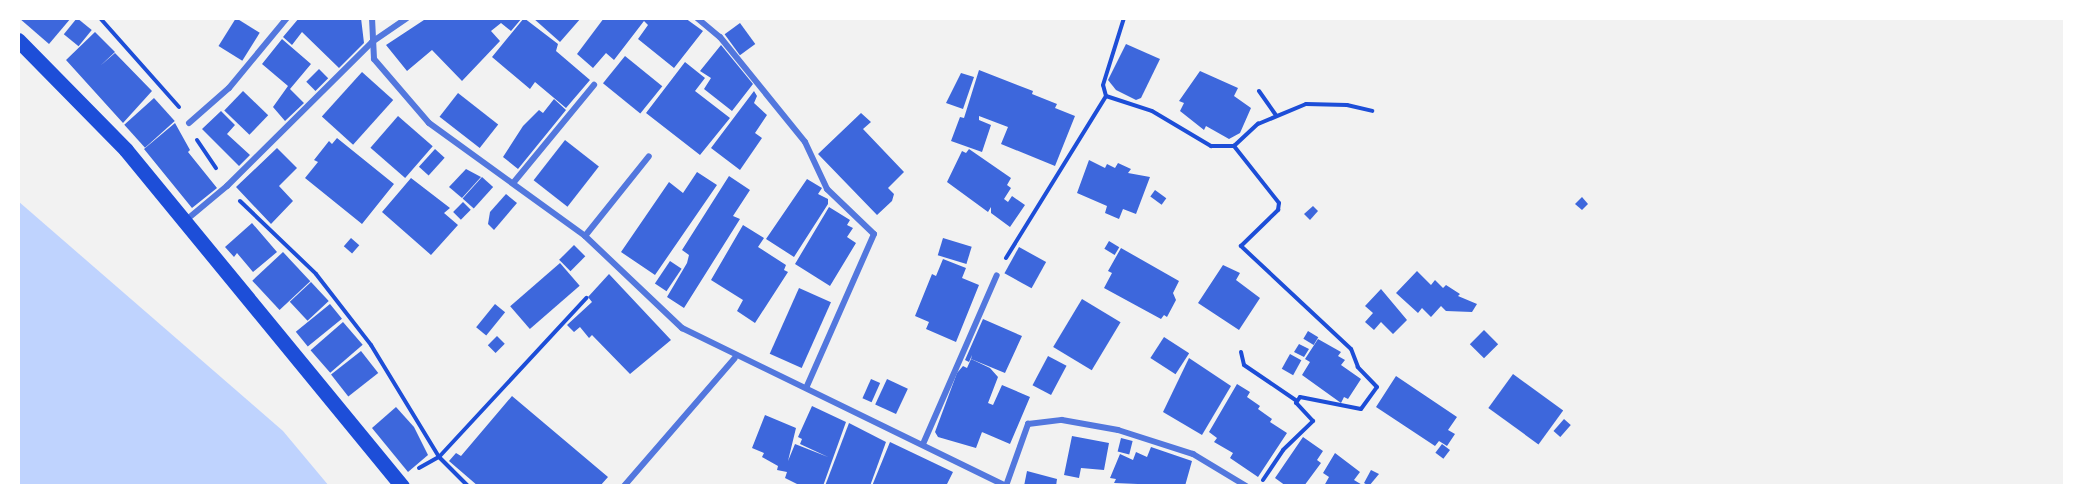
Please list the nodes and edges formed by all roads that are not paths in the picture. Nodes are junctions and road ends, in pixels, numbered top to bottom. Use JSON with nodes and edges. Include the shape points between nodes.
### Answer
{"nodes":[{"id":1,"x":287,"y":18,"type":"edge"},
{"id":2,"x":372,"y":18,"type":"edge"},
{"id":3,"x":407,"y":18,"type":"edge"},
{"id":4,"x":697,"y":18,"type":"edge"},
{"id":5,"x":18,"y":40,"type":"edge"},
{"id":6,"x":372,"y":42,"type":"junction"},
{"id":7,"x":594,"y":85,"type":"dead end"},
{"id":8,"x":189,"y":123,"type":"road end"},
{"id":9,"x":649,"y":156,"type":"dead end"},
{"id":10,"x":514,"y":182,"type":"junction"},
{"id":11,"x":185,"y":221,"type":"junction"},
{"id":12,"x":585,"y":236,"type":"junction"},
{"id":13,"x":998,"y":275,"type":"road end"},
{"id":14,"x":735,"y":358,"type":"junction"},
{"id":15,"x":806,"y":388,"type":"junction"},
{"id":16,"x":923,"y":444,"type":"junction"},
{"id":17,"x":1007,"y":484,"type":"edge"},
{"id":18,"x":401,"y":485,"type":"edge"},
{"id":19,"x":624,"y":486,"type":"edge"},
{"id":20,"x":1246,"y":486,"type":"edge"}],
"edges":[{"from":1,"to":8,"type":"street","via":[[229,88]]},
{"from":2,"to":6,"type":"street"},
{"from":3,"to":6,"type":"street"},
{"from":4,"to":15,"type":"street","via":[[720,37],[805,142],[827,189],[874,234]]},
{"from":5,"to":11,"type":"main road","via":[[79,100]]},
{"from":6,"to":10,"type":"street","via":[[374,59],[429,123],[469,155]]},
{"from":6,"to":11,"type":"street","via":[[227,186]]},
{"from":7,"to":10,"type":"street"},
{"from":9,"to":12,"type":"street"},
{"from":10,"to":12,"type":"street"},
{"from":11,"to":18,"type":"main road"},
{"from":12,"to":14,"type":"street","via":[[672,321]]},
{"from":13,"to":16,"type":"street"},
{"from":14,"to":15,"type":"street"},
{"from":14,"to":19,"type":"street"},
{"from":15,"to":16,"type":"street"},
{"from":16,"to":17,"type":"street"},
{"from":17,"to":20,"type":"street","via":[[1028,424],[1062,420],[1118,430],[1193,454]]}]}
